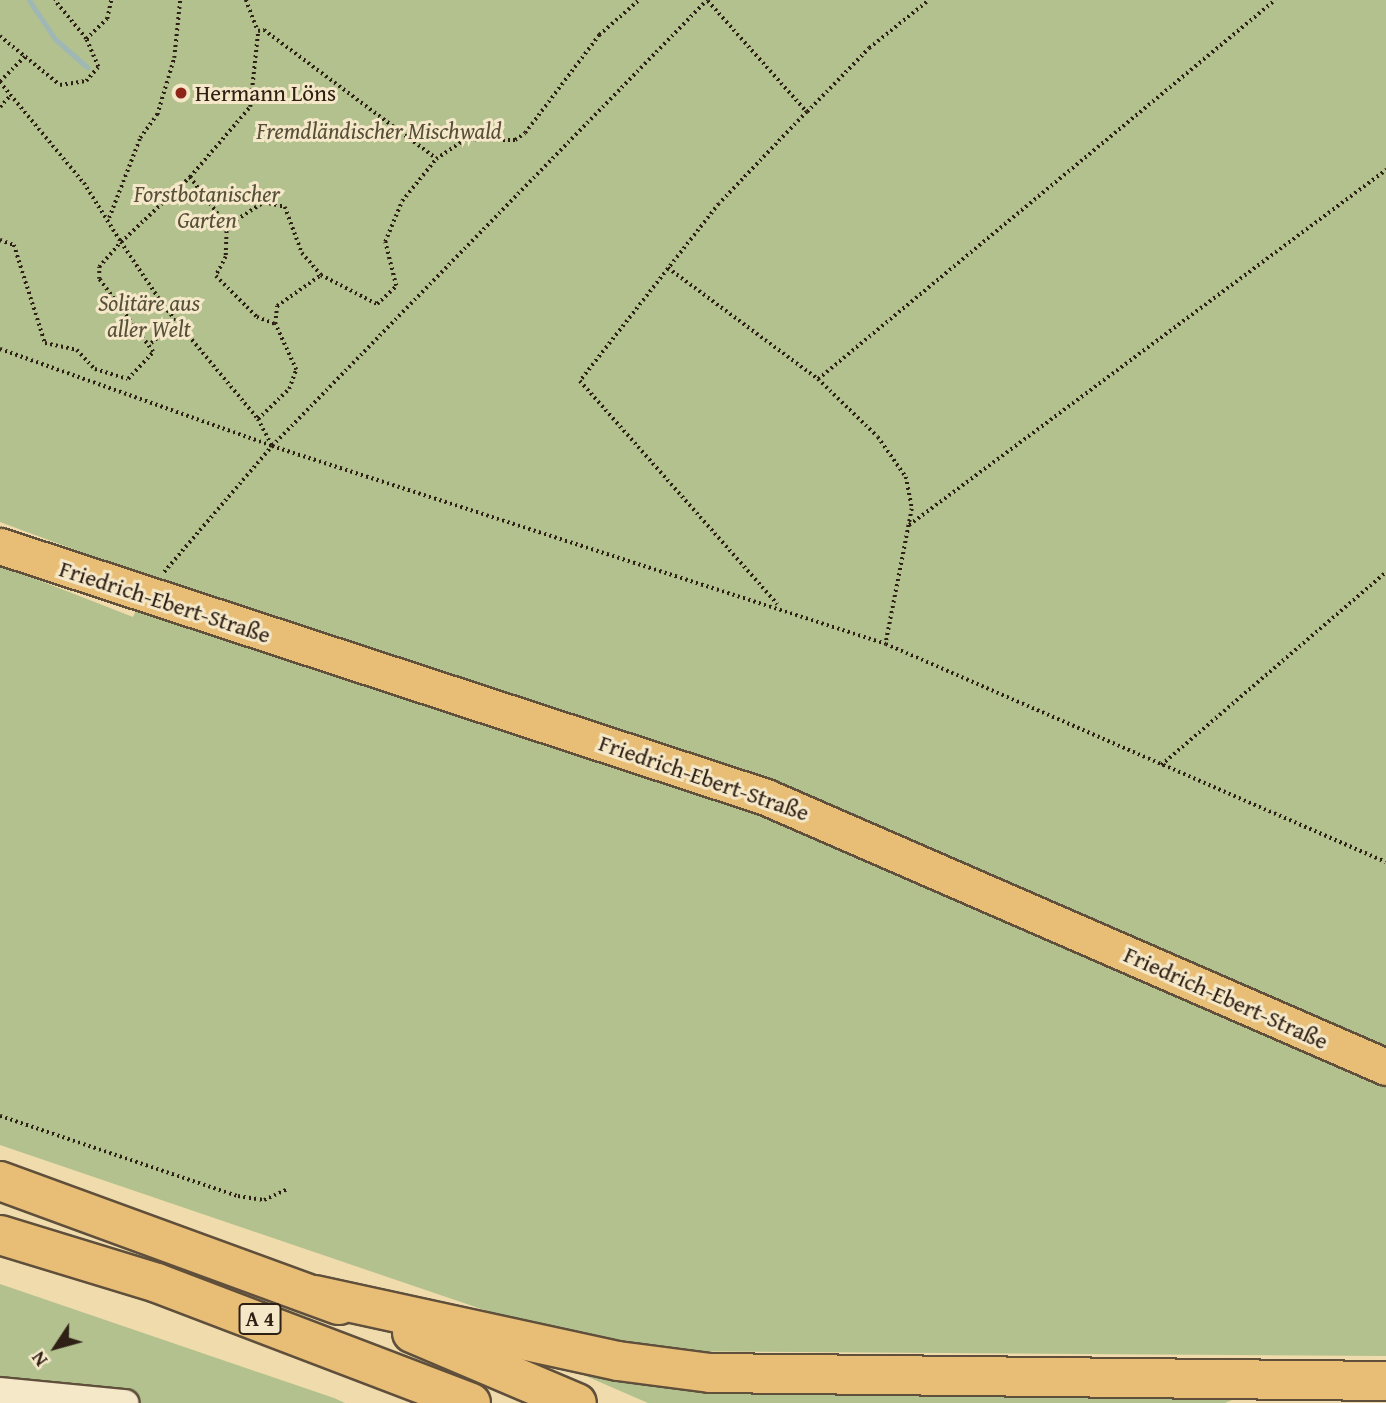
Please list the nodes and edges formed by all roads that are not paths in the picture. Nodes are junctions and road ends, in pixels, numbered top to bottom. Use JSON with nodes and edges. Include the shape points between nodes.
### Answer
{"nodes":[{"id":1,"x":0,"y":546,"type":"edge"},
{"id":2,"x":1386,"y":1068,"type":"edge"},
{"id":3,"x":0,"y":1181,"type":"edge"},
{"id":4,"x":0,"y":1235,"type":"edge"},
{"id":5,"x":44,"y":1248,"type":"junction"},
{"id":6,"x":315,"y":1295,"type":"junction"},
{"id":7,"x":1386,"y":1381,"type":"edge"},
{"id":8,"x":0,"y":1391,"type":"edge"},
{"id":9,"x":394,"y":1400,"type":"edge"},
{"id":10,"x":125,"y":1403,"type":"edge"},
{"id":11,"x":471,"y":1403,"type":"edge"},
{"id":12,"x":577,"y":1403,"type":"edge"},
{"id":13,"x":1297,"y":1403,"type":"edge"},
{"id":14,"x":1379,"y":1403,"type":"edge"}],
"edges":[{"from":1,"to":2,"type":"main road","name":"Friedrich-Ebert-Straße","via":[[145,598],[766,797]]},
{"from":3,"to":6,"type":"highway","number":"A 4"},
{"from":4,"to":5,"type":"highway","number":"A 4"},
{"from":5,"to":9,"type":"highway","via":[[163,1310]]},
{"from":5,"to":11,"type":"highway","number":"A 4","via":[[271,1324]]},
{"from":6,"to":7,"type":"highway","via":[[618,1361],[710,1373]]},
{"from":6,"to":12,"type":"highway","number":"A 4"},
{"from":8,"to":10,"type":"lane"},
{"from":13,"to":14,"type":"highway"}]}
